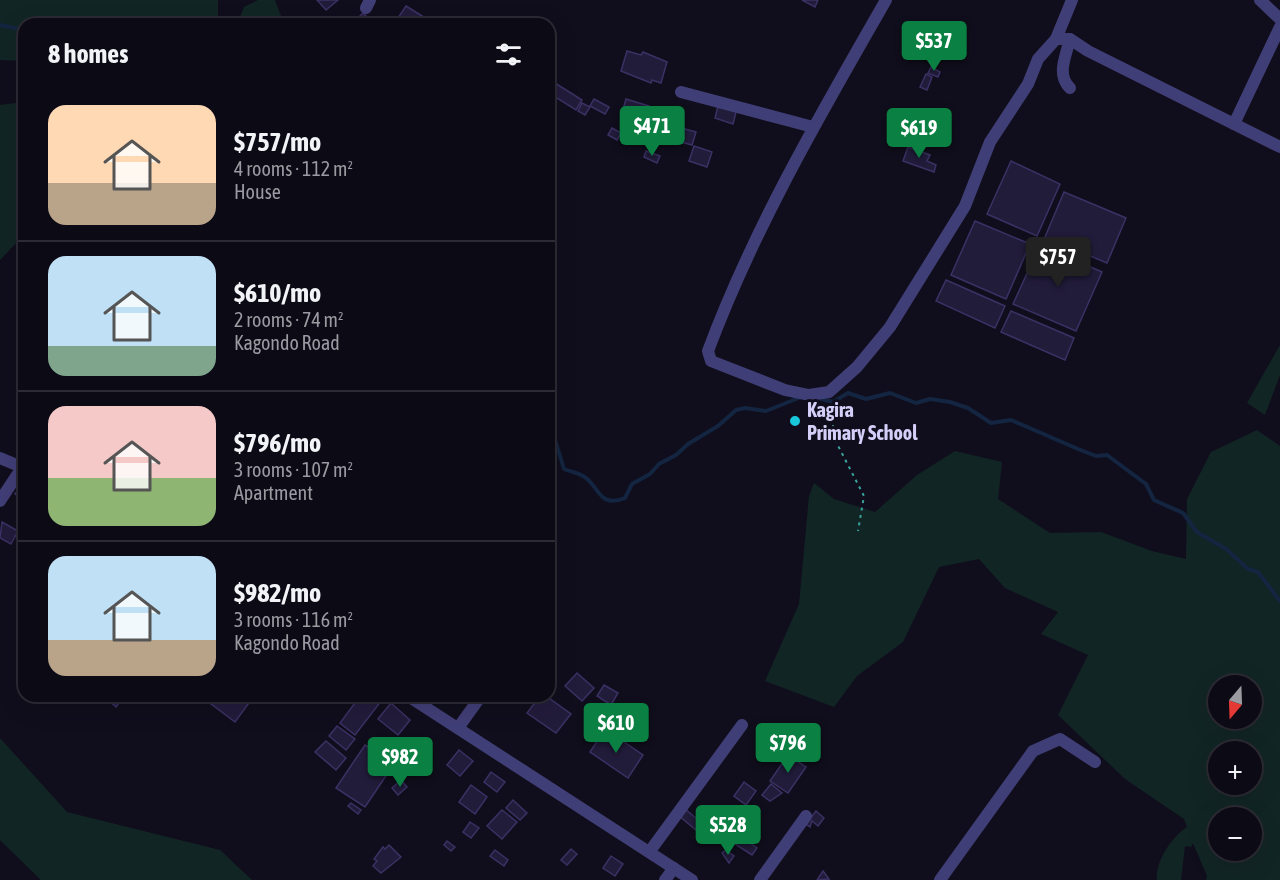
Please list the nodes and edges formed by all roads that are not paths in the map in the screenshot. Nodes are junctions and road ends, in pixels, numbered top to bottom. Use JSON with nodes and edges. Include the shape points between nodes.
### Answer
{"nodes":[{"id":1,"x":886,"y":0,"type":"edge"},
{"id":2,"x":1072,"y":0,"type":"edge"},
{"id":3,"x":1260,"y":0,"type":"edge"},
{"id":4,"x":1280,"y":20,"type":"edge"},
{"id":5,"x":1280,"y":27,"type":"edge"},
{"id":6,"x":1056,"y":39,"type":"junction"},
{"id":7,"x":1070,"y":39,"type":"junction"},
{"id":8,"x":1070,"y":88,"type":"dead end"},
{"id":9,"x":681,"y":92,"type":"dead end"},
{"id":10,"x":1234,"y":124,"type":"junction"},
{"id":11,"x":813,"y":128,"type":"junction"},
{"id":12,"x":1280,"y":147,"type":"edge"},
{"id":13,"x":0,"y":458,"type":"edge"},
{"id":14,"x":18,"y":467,"type":"edge"},
{"id":15,"x":18,"y":474,"type":"edge"},
{"id":16,"x":0,"y":501,"type":"edge"},
{"id":17,"x":417,"y":702,"type":"edge"},
{"id":18,"x":477,"y":702,"type":"edge"},
{"id":19,"x":742,"y":725,"type":"dead end"},
{"id":20,"x":458,"y":728,"type":"junction"},
{"id":21,"x":1095,"y":762,"type":"dead end"},
{"id":22,"x":807,"y":816,"type":"dead end"},
{"id":23,"x":650,"y":851,"type":"junction"},
{"id":24,"x":674,"y":868,"type":"junction"},
{"id":25,"x":665,"y":880,"type":"edge"},
{"id":26,"x":692,"y":880,"type":"edge"},
{"id":27,"x":760,"y":880,"type":"edge"},
{"id":28,"x":940,"y":880,"type":"edge"}],
"edges":[{"from":1,"to":11,"type":"street"},
{"from":2,"to":6,"type":"street"},
{"from":3,"to":4,"type":"street"},
{"from":5,"to":10,"type":"street"},
{"from":6,"to":7,"type":"street"},
{"from":6,"to":11,"type":"street","via":[[1038,59],[1028,84],[990,142],[966,206],[890,327],[836,388],[820,395],[785,390],[711,361],[708,356],[725,303]]},
{"from":7,"to":8,"type":"street","via":[[1061,74]]},
{"from":7,"to":10,"type":"street"},
{"from":9,"to":11,"type":"street"},
{"from":10,"to":12,"type":"street"},
{"from":13,"to":14,"type":"street"},
{"from":15,"to":16,"type":"street"},
{"from":17,"to":20,"type":"street"},
{"from":18,"to":20,"type":"street"},
{"from":19,"to":23,"type":"street"},
{"from":20,"to":23,"type":"street"},
{"from":21,"to":28,"type":"street","via":[[1060,740],[1033,751]]},
{"from":22,"to":27,"type":"street"},
{"from":23,"to":24,"type":"street"},
{"from":24,"to":25,"type":"street"},
{"from":24,"to":26,"type":"street"}]}
